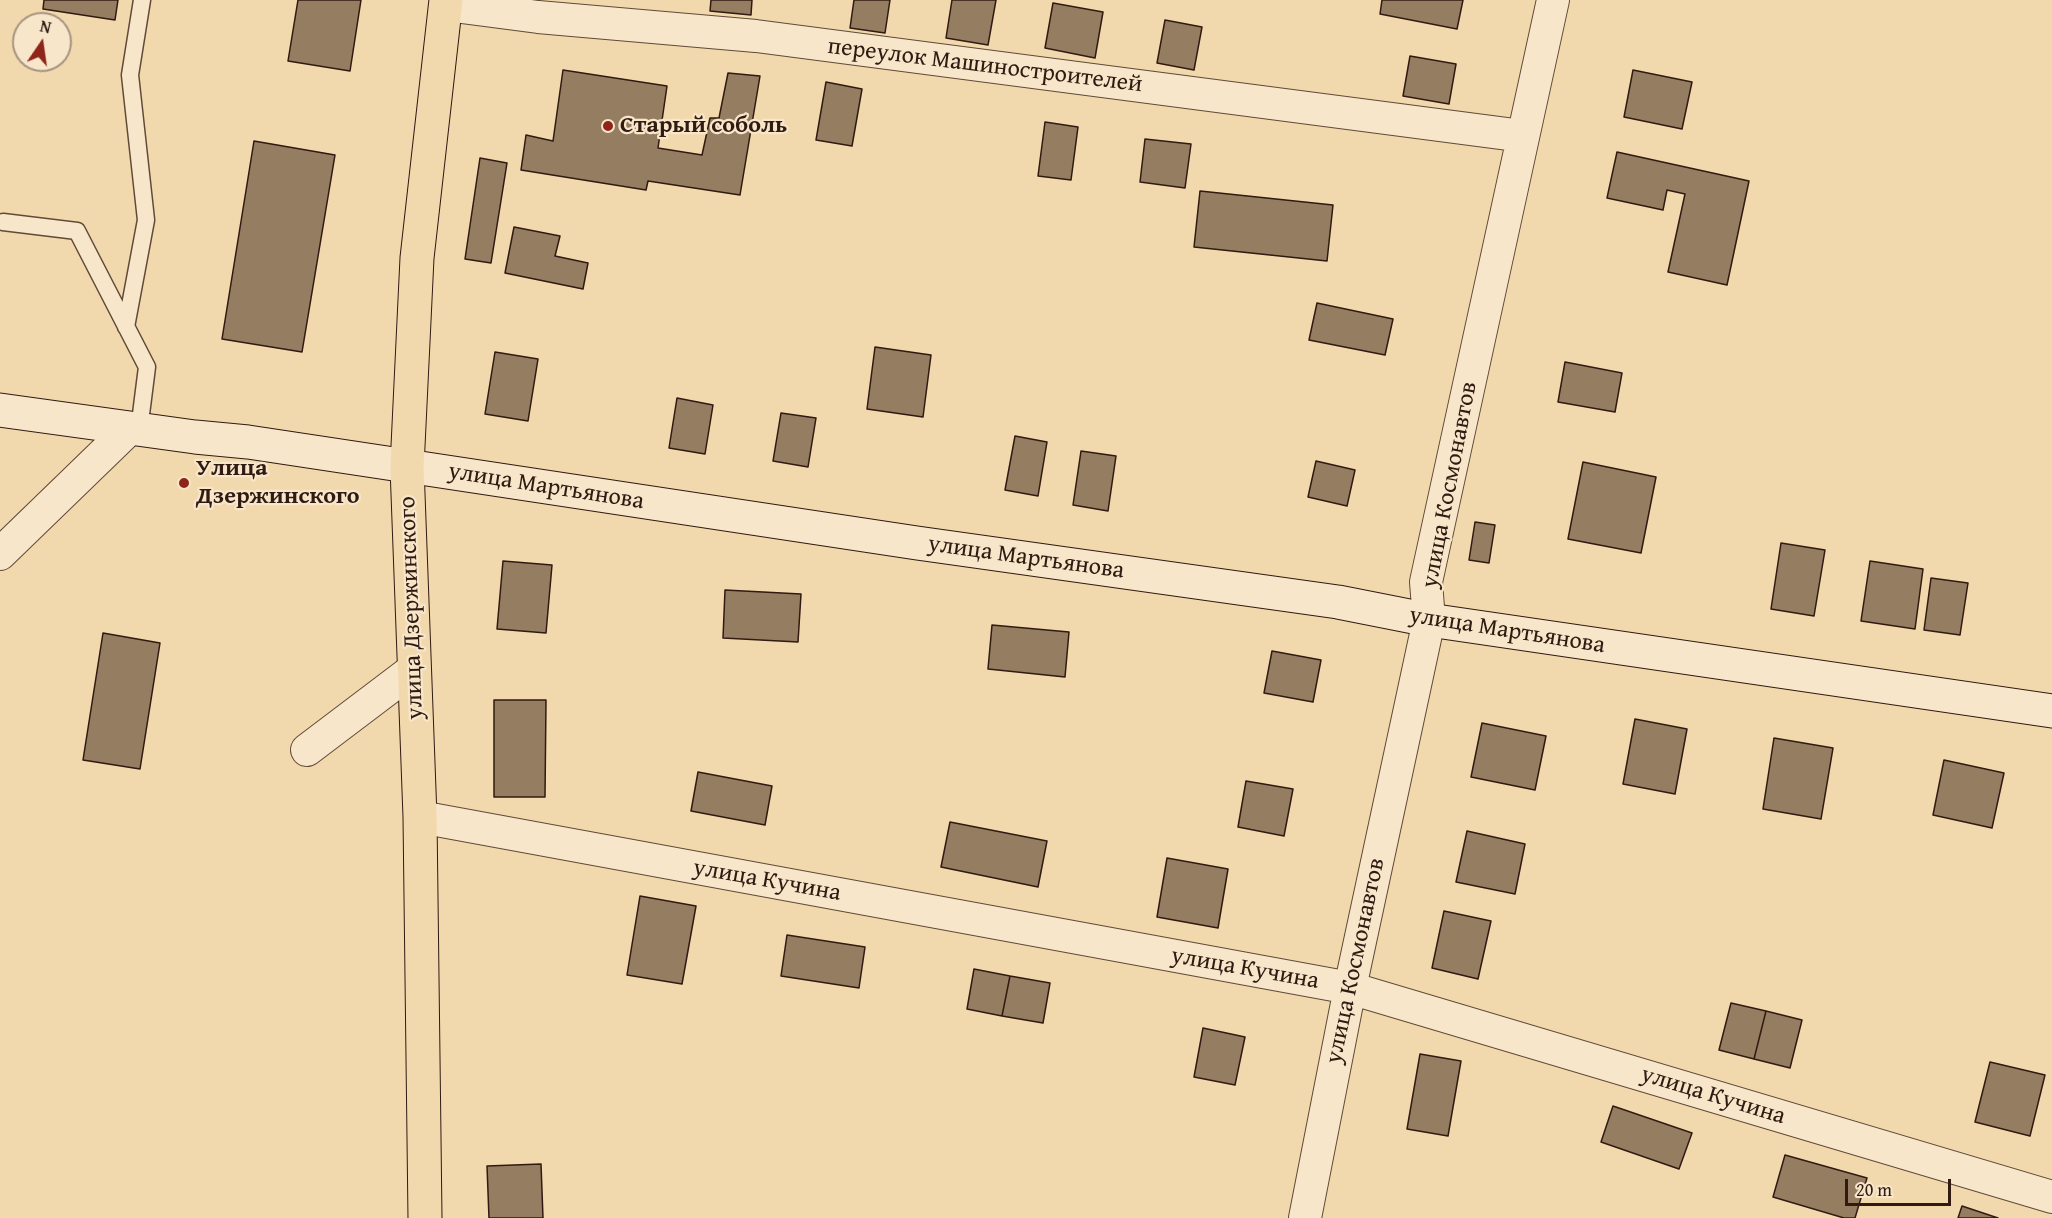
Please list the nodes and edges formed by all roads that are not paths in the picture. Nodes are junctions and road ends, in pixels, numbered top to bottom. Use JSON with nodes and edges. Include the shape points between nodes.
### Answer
{"nodes":[{"id":1,"x":142,"y":0,"type":"edge"},
{"id":2,"x":1553,"y":0,"type":"edge"},
{"id":3,"x":446,"y":2,"type":"edge"},
{"id":4,"x":1523,"y":136,"type":"junction"},
{"id":5,"x":3,"y":222,"type":"dead end"},
{"id":6,"x":126,"y":327,"type":"junction"},
{"id":7,"x":0,"y":410,"type":"edge"},
{"id":8,"x":134,"y":429,"type":"junction"},
{"id":9,"x":406,"y":467,"type":"junction"},
{"id":10,"x":0,"y":554,"type":"edge"},
{"id":11,"x":1429,"y":620,"type":"junction"},
{"id":12,"x":414,"y":669,"type":"junction"},
{"id":13,"x":2052,"y":711,"type":"edge"},
{"id":14,"x":307,"y":750,"type":"dead end"},
{"id":15,"x":420,"y":817,"type":"junction"},
{"id":16,"x":1350,"y":988,"type":"junction"},
{"id":17,"x":2052,"y":1197,"type":"edge"},
{"id":18,"x":425,"y":1218,"type":"edge"},
{"id":19,"x":1305,"y":1218,"type":"edge"}],
"edges":[{"from":1,"to":6,"type":"lane","via":[[130,75],[146,220]]},
{"from":2,"to":4,"type":"street","name":"улица Космонавтов"},
{"from":3,"to":4,"type":"street","name":"переулок Машиностроителей","via":[[538,17],[756,36]]},
{"from":3,"to":9,"type":"main road","name":"улица Дзержинского","via":[[417,258]]},
{"from":4,"to":11,"type":"street","name":"улица Космонавтов","via":[[1426,582]]},
{"from":5,"to":6,"type":"lane","via":[[77,231]]},
{"from":6,"to":8,"type":"lane","via":[[147,367]]},
{"from":7,"to":8,"type":"main road","name":"улица Мартьянова"},
{"from":8,"to":9,"type":"main road","name":"улица Мартьянова"},
{"from":8,"to":10,"type":"street"},
{"from":9,"to":11,"type":"main road","name":"улица Мартьянова","via":[[1338,602]]},
{"from":9,"to":12,"type":"main road","name":"улица Дзержинского"},
{"from":11,"to":13,"type":"main road","name":"улица Мартьянова"},
{"from":11,"to":16,"type":"street","name":"улица Космонавтов"},
{"from":12,"to":14,"type":"street"},
{"from":12,"to":15,"type":"main road","name":"улица Дзержинского"},
{"from":15,"to":16,"type":"street","name":"улица Кучина"},
{"from":15,"to":18,"type":"main road","name":"улица Дзержинского"},
{"from":16,"to":17,"type":"street","name":"улица Кучина"},
{"from":16,"to":19,"type":"street","name":"улица Космонавтов"}]}
